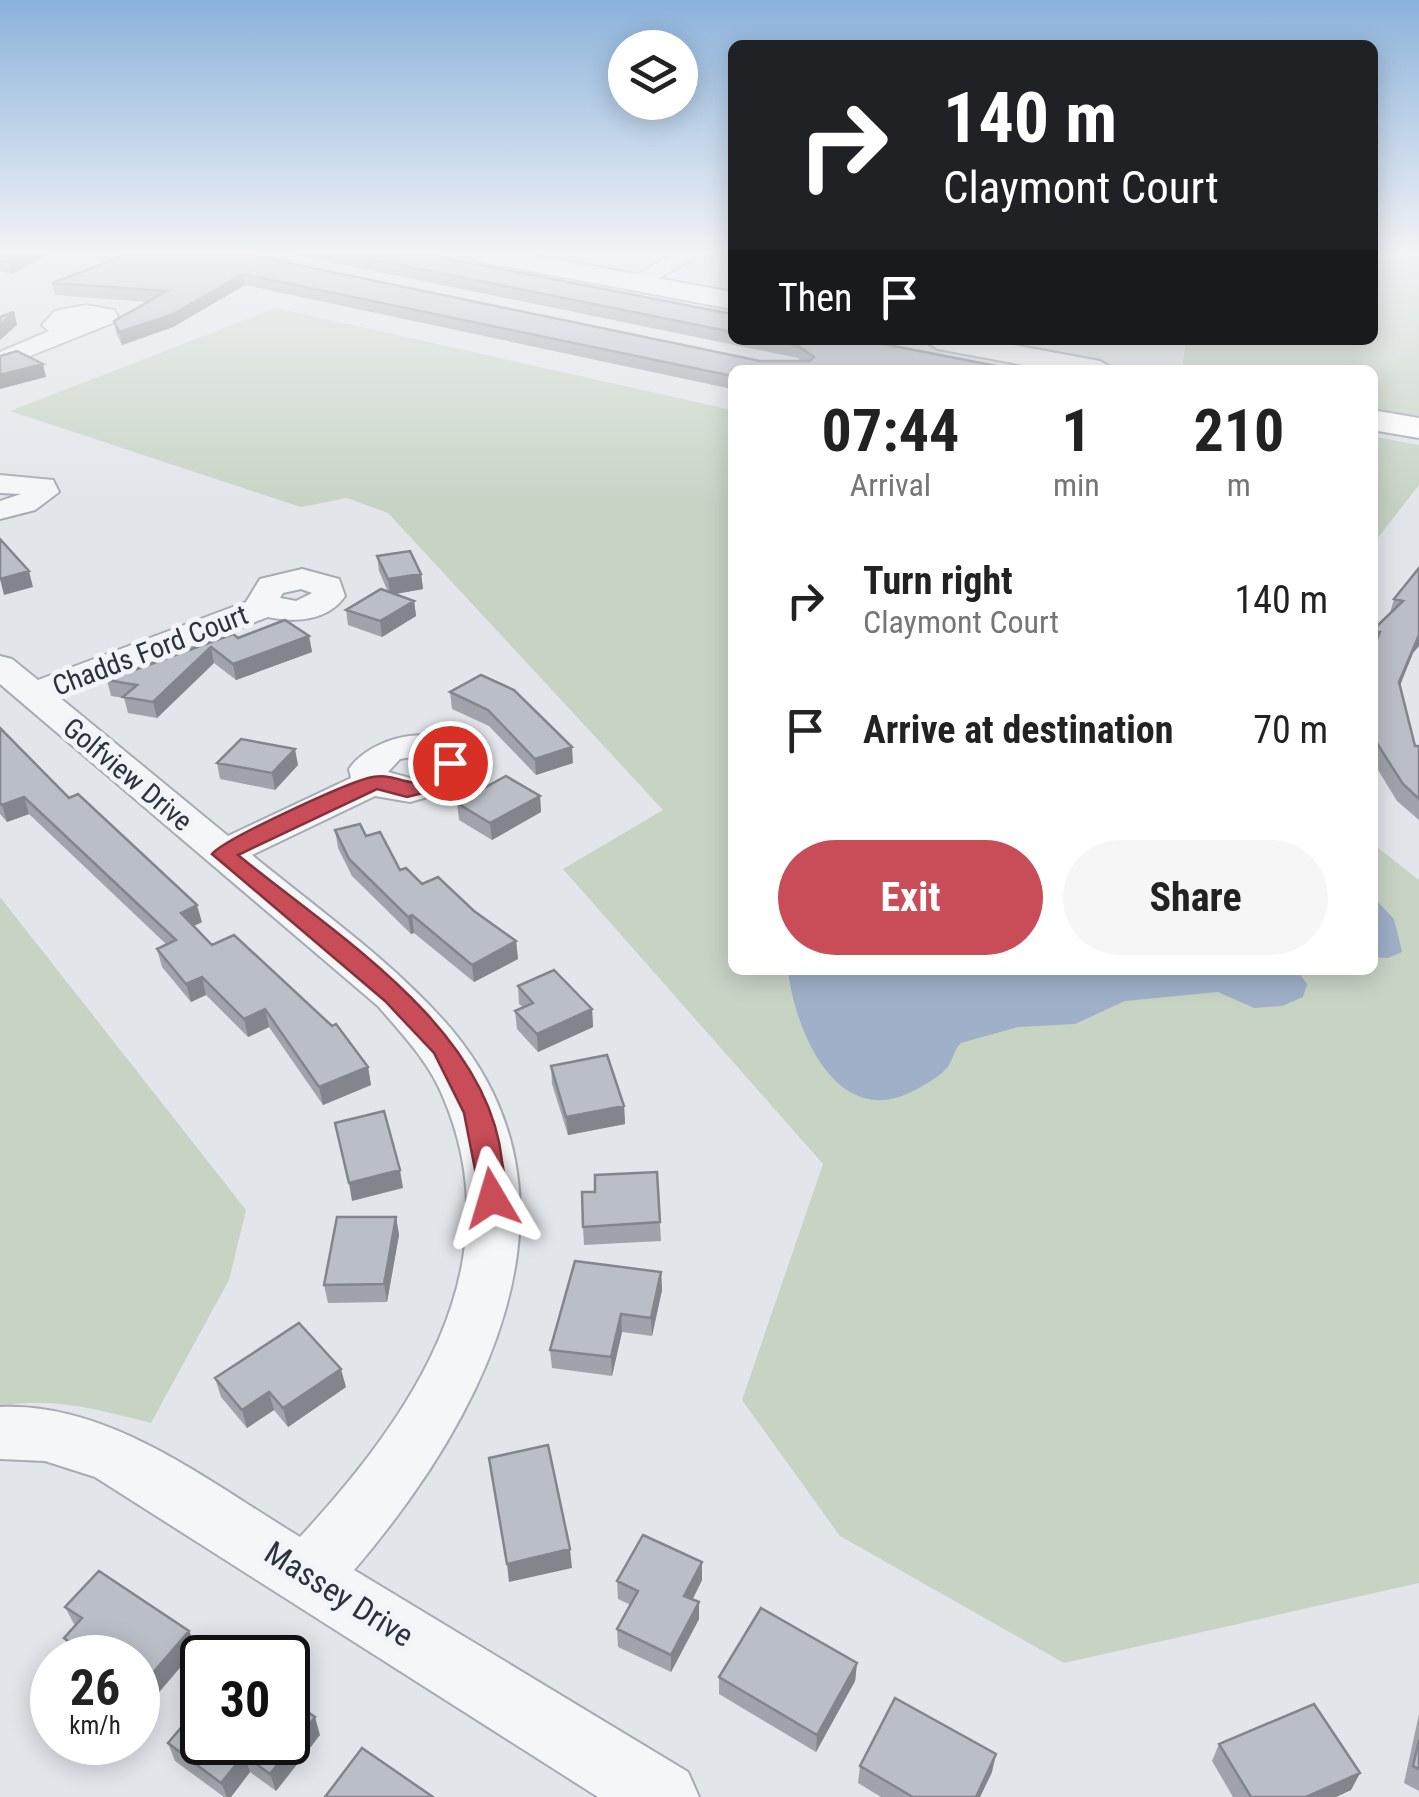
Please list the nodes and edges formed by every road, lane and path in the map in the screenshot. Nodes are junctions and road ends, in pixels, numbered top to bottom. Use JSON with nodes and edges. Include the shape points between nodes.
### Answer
{"nodes":[{"id":1,"x":56,"y":337,"type":"edge"},
{"id":2,"x":965,"y":345,"type":"edge"},
{"id":3,"x":0,"y":360,"type":"edge"},
{"id":4,"x":1073,"y":365,"type":"edge"},
{"id":5,"x":1378,"y":421,"type":"edge"},
{"id":6,"x":1419,"y":428,"type":"edge"},
{"id":7,"x":0,"y":484,"type":"edge"},
{"id":8,"x":0,"y":510,"type":"edge"},
{"id":9,"x":266,"y":606,"type":"dead end"},
{"id":10,"x":17,"y":680,"type":"edge"},
{"id":11,"x":374,"y":782,"type":"dead end"},
{"id":12,"x":222,"y":854,"type":"junction"},
{"id":13,"x":0,"y":1433,"type":"edge"},
{"id":14,"x":310,"y":1574,"type":"junction"},
{"id":15,"x":663,"y":1797,"type":"edge"}],
"edges":[{"from":1,"to":3,"type":"street"},
{"from":2,"to":4,"type":"main road"},
{"from":5,"to":6,"type":"main road"},
{"from":7,"to":8,"type":"street","via":[[31,482],[44,492]]},
{"from":9,"to":10,"type":"street","name":"Chadds Ford Court"},
{"from":10,"to":12,"type":"street","name":"Golfview Drive"},
{"from":11,"to":12,"type":"street"},
{"from":12,"to":14,"type":"street","name":"Golfview Drive","via":[[421,1021],[464,1080],[488,1153],[493,1247],[456,1367],[418,1440]]},
{"from":13,"to":14,"type":"street","name":"Massey Drive","via":[[42,1433],[116,1458]]},
{"from":14,"to":15,"type":"street","name":"Massey Drive"}]}
